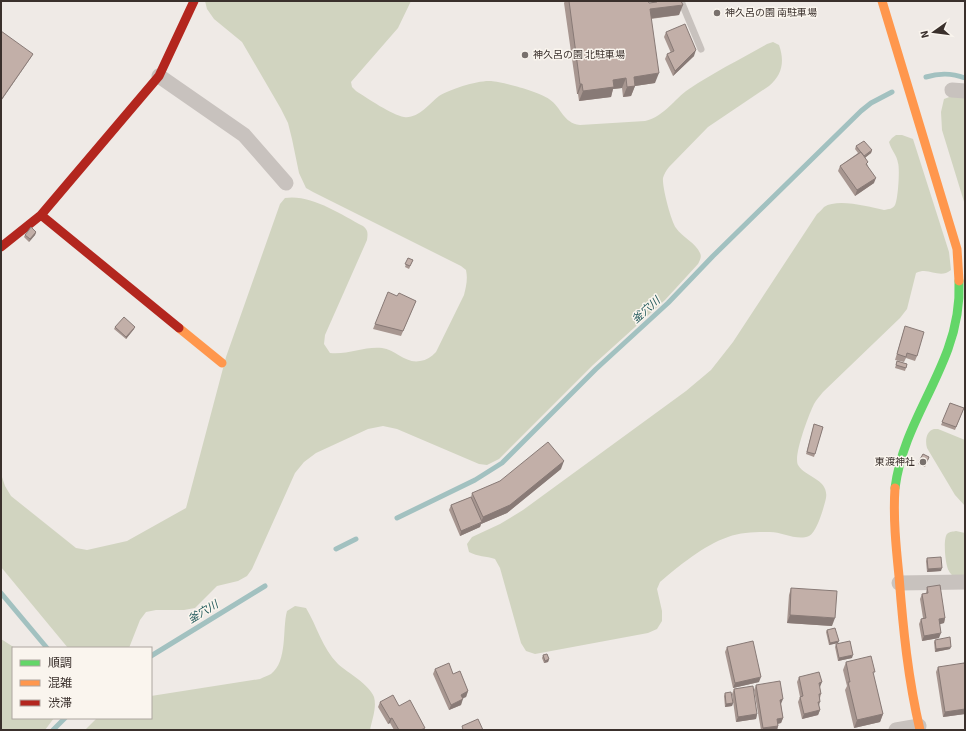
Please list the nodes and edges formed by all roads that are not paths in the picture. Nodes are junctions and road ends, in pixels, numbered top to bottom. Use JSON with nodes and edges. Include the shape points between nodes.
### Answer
{"nodes":[{"id":1,"x":194,"y":1,"type":"edge"},
{"id":2,"x":680,"y":1,"type":"edge"},
{"id":3,"x":882,"y":1,"type":"edge"},
{"id":4,"x":701,"y":49,"type":"dead end"},
{"id":5,"x":159,"y":76,"type":"junction"},
{"id":6,"x":286,"y":183,"type":"dead end"},
{"id":7,"x":41,"y":215,"type":"junction"},
{"id":8,"x":1,"y":247,"type":"edge"},
{"id":9,"x":222,"y":363,"type":"dead end"},
{"id":10,"x":965,"y":582,"type":"edge"},
{"id":11,"x":899,"y":583,"type":"junction"},
{"id":12,"x":919,"y":728,"type":"edge"},
{"id":13,"x":896,"y":730,"type":"edge"}],
"edges":[{"from":1,"to":5,"type":"street"},
{"from":2,"to":4,"type":"lane"},
{"from":3,"to":11,"type":"street","via":[[957,249],[962,282],[960,314],[951,345],[906,442],[896,477],[893,512]]},
{"from":5,"to":6,"type":"street","via":[[244,135]]},
{"from":5,"to":7,"type":"street"},
{"from":7,"to":8,"type":"street"},
{"from":7,"to":9,"type":"street"},
{"from":10,"to":11,"type":"street"},
{"from":11,"to":12,"type":"street","via":[[907,670]]},
{"from":12,"to":13,"type":"street"}]}
